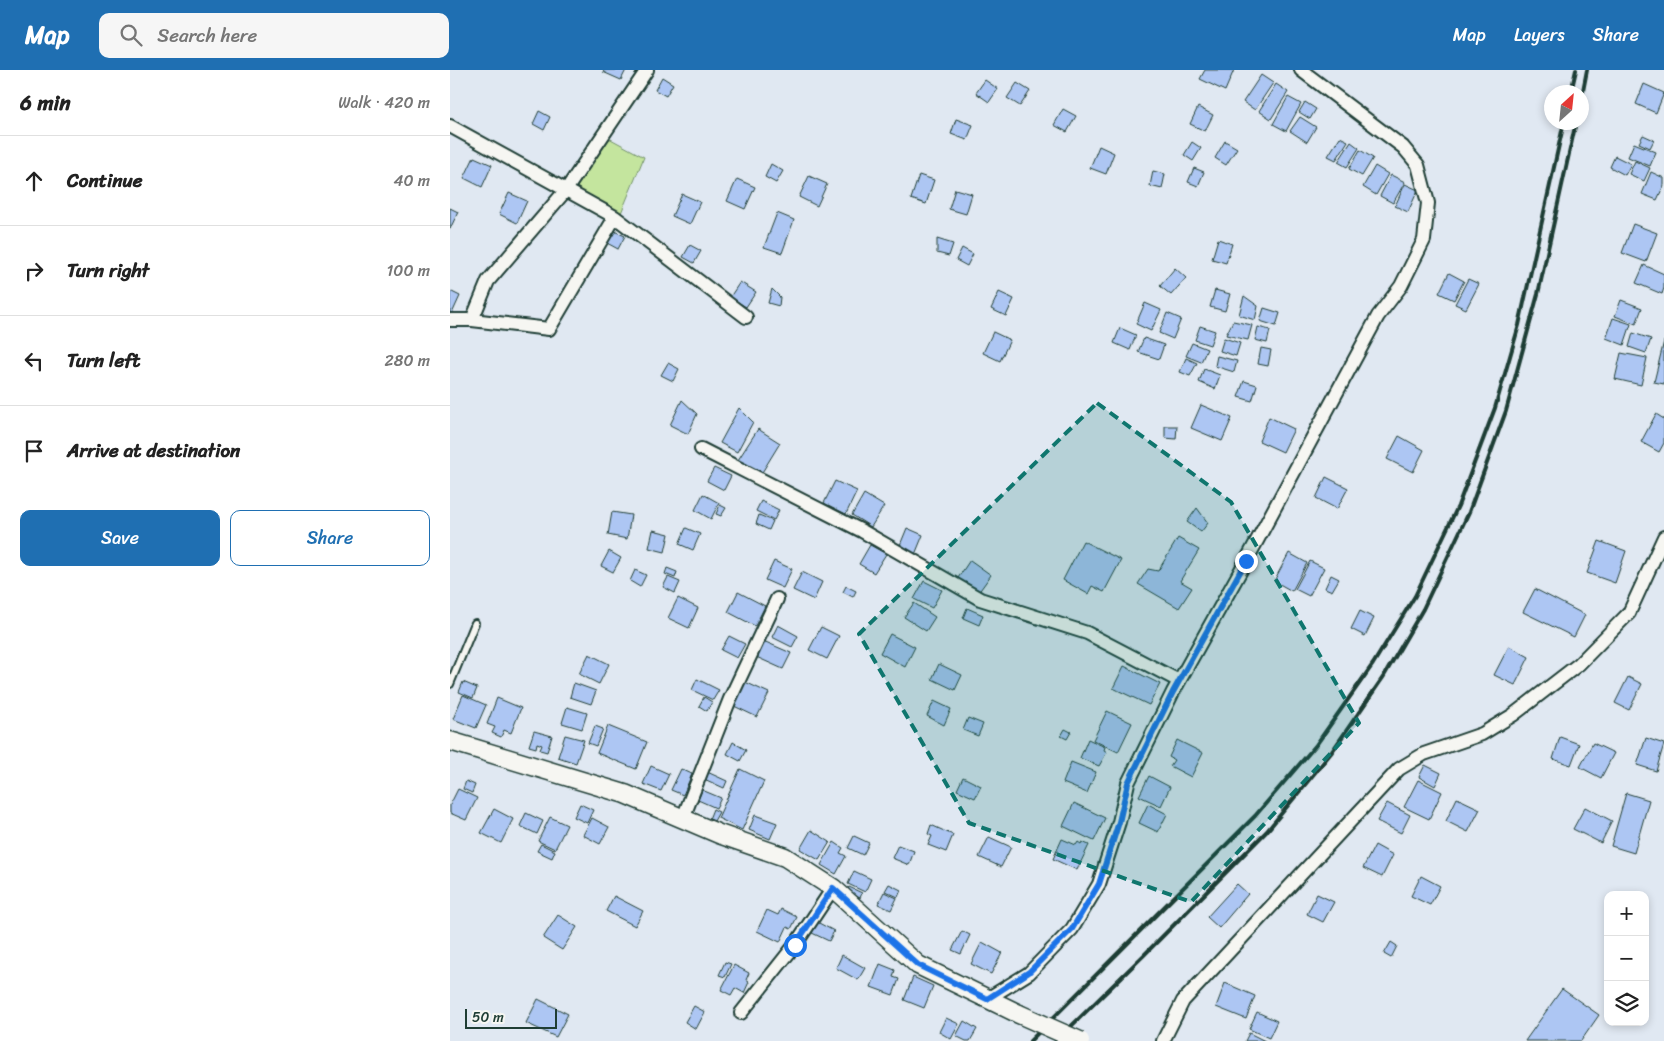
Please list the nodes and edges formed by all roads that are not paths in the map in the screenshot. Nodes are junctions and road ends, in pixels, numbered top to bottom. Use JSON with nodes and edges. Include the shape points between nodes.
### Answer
{"nodes":[{"id":1,"x":647,"y":70,"type":"edge"},
{"id":2,"x":1301,"y":70,"type":"edge"},
{"id":3,"x":450,"y":126,"type":"edge"},
{"id":4,"x":566,"y":190,"type":"junction"},
{"id":5,"x":616,"y":217,"type":"junction"},
{"id":6,"x":746,"y":317,"type":"dead end"},
{"id":7,"x":450,"y":320,"type":"edge"},
{"id":8,"x":472,"y":320,"type":"junction"},
{"id":9,"x":701,"y":449,"type":"dead end"},
{"id":10,"x":1664,"y":537,"type":"edge"},
{"id":11,"x":777,"y":600,"type":"dead end"},
{"id":12,"x":475,"y":623,"type":"dead end"},
{"id":13,"x":1179,"y":681,"type":"junction"},
{"id":14,"x":450,"y":684,"type":"edge"},
{"id":15,"x":450,"y":741,"type":"edge"},
{"id":16,"x":683,"y":818,"type":"junction"},
{"id":17,"x":833,"y":888,"type":"junction"},
{"id":18,"x":987,"y":999,"type":"junction"},
{"id":19,"x":741,"y":1013,"type":"dead end"},
{"id":20,"x":1080,"y":1041,"type":"edge"},
{"id":21,"x":1163,"y":1041,"type":"edge"}],
"edges":[{"from":1,"to":4,"type":"street"},
{"from":2,"to":13,"type":"street","via":[[1403,147],[1418,165],[1428,203],[1424,240],[1401,286],[1378,316]]},
{"from":3,"to":4,"type":"street"},
{"from":4,"to":5,"type":"street"},
{"from":4,"to":8,"type":"street","via":[[488,281]]},
{"from":5,"to":6,"type":"street"},
{"from":5,"to":8,"type":"street","via":[[549,329]]},
{"from":7,"to":8,"type":"street"},
{"from":9,"to":13,"type":"street","via":[[862,531],[980,599],[1087,633]]},
{"from":10,"to":21,"type":"street","via":[[1629,612],[1579,664],[1513,715],[1482,734],[1424,754],[1399,769],[1184,1001]]},
{"from":11,"to":16,"type":"street","via":[[730,699]]},
{"from":12,"to":14,"type":"lane"},
{"from":13,"to":18,"type":"street","via":[[1128,783],[1099,884],[1072,929],[1029,972]]},
{"from":15,"to":16,"type":"main road","via":[[625,794]]},
{"from":16,"to":17,"type":"main road","via":[[785,857]]},
{"from":17,"to":18,"type":"main road","via":[[918,965]]},
{"from":17,"to":19,"type":"street","via":[[795,945]]},
{"from":18,"to":20,"type":"main road","bridge":true}]}
